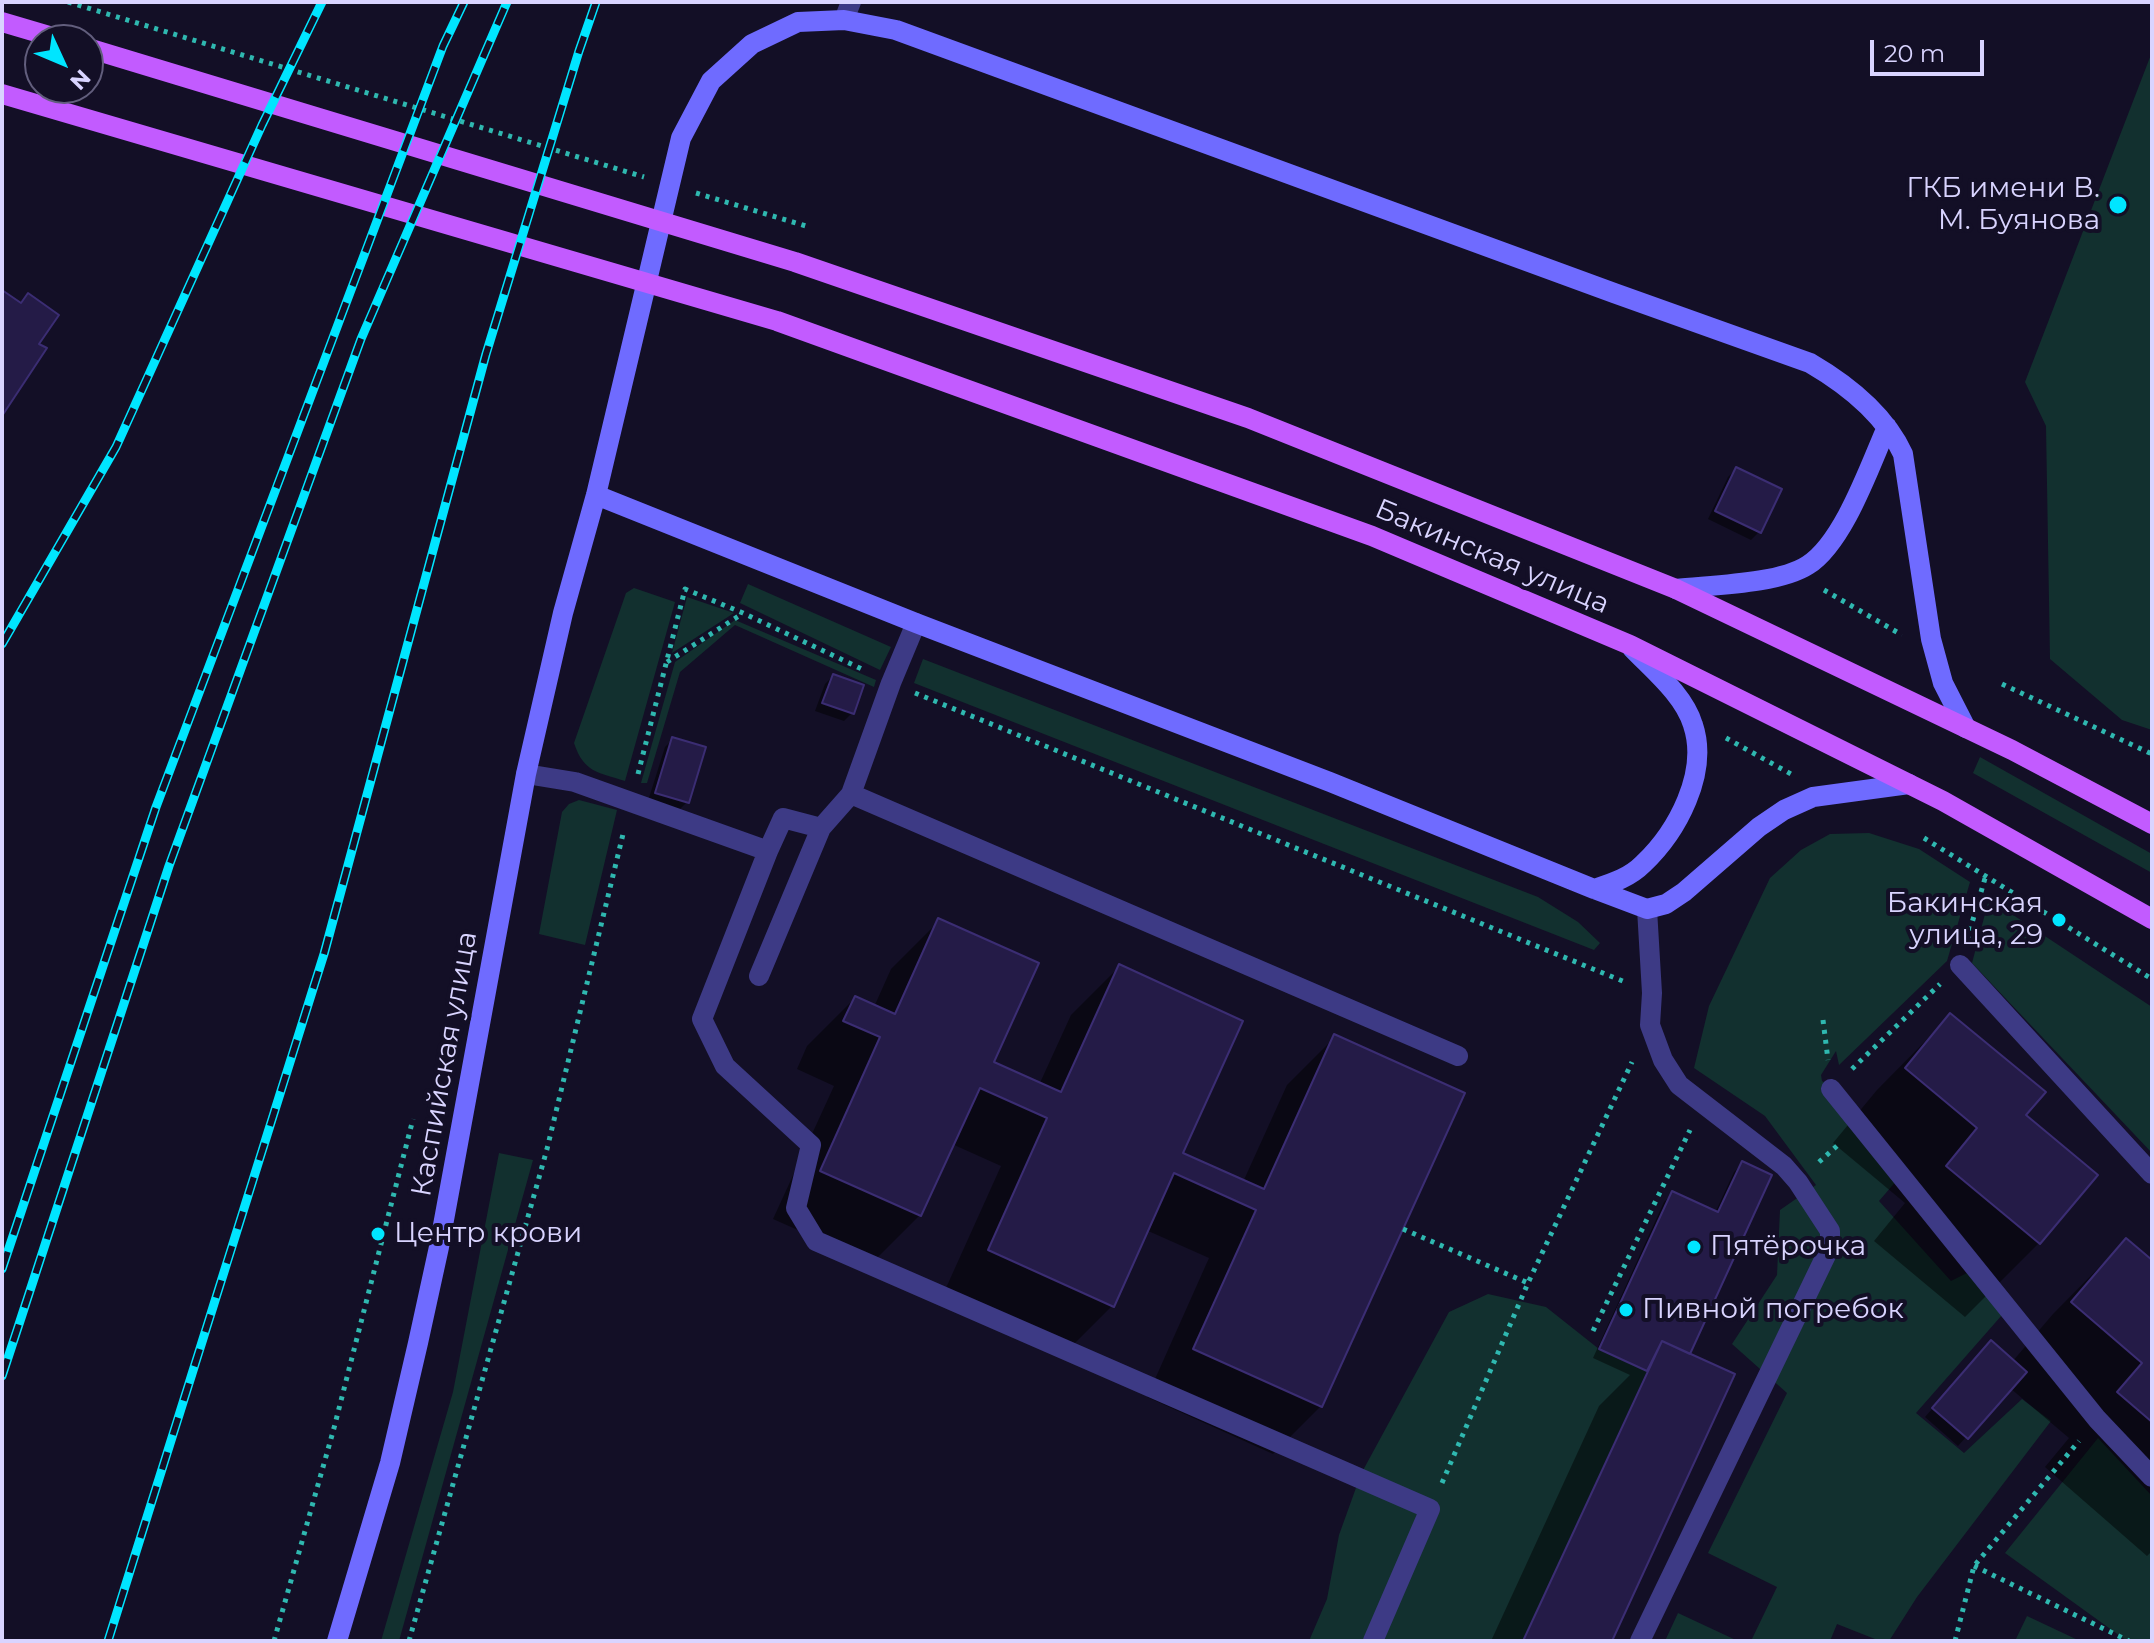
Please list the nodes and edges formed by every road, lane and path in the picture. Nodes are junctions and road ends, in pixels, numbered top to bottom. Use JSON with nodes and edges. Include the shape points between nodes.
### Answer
{"nodes":[{"id":1,"x":68,"y":2,"type":"edge"},
{"id":2,"x":848,"y":11,"type":"edge"},
{"id":3,"x":2,"y":22,"type":"edge"},
{"id":4,"x":24,"y":28,"type":"edge"},
{"id":5,"x":104,"y":53,"type":"edge"},
{"id":6,"x":2,"y":94,"type":"edge"},
{"id":7,"x":655,"y":180,"type":"dead end"},
{"id":8,"x":685,"y":190,"type":"dead end"},
{"id":9,"x":806,"y":226,"type":"dead end"},
{"id":10,"x":1887,"y":427,"type":"junction"},
{"id":11,"x":596,"y":495,"type":"junction"},
{"id":12,"x":1813,"y":583,"type":"dead end"},
{"id":13,"x":1676,"y":589,"type":"junction"},
{"id":14,"x":743,"y":613,"type":"junction"},
{"id":15,"x":916,"y":623,"type":"junction"},
{"id":16,"x":1913,"y":641,"type":"dead end"},
{"id":17,"x":1630,"y":645,"type":"junction"},
{"id":18,"x":666,"y":663,"type":"junction"},
{"id":19,"x":891,"y":683,"type":"junction"},
{"id":20,"x":2002,"y":684,"type":"dead end"},
{"id":21,"x":1966,"y":728,"type":"junction"},
{"id":22,"x":1718,"y":733,"type":"dead end"},
{"id":23,"x":2152,"y":754,"type":"edge"},
{"id":24,"x":526,"y":774,"type":"junction"},
{"id":25,"x":1795,"y":776,"type":"dead end"},
{"id":26,"x":1909,"y":784,"type":"junction"},
{"id":27,"x":851,"y":794,"type":"junction"},
{"id":28,"x":631,"y":802,"type":"junction"},
{"id":29,"x":2152,"y":824,"type":"edge"},
{"id":30,"x":821,"y":828,"type":"junction"},
{"id":31,"x":1924,"y":838,"type":"dead end"},
{"id":32,"x":768,"y":851,"type":"junction"},
{"id":33,"x":1986,"y":875,"type":"junction"},
{"id":34,"x":1594,"y":889,"type":"junction"},
{"id":35,"x":1647,"y":909,"type":"junction"},
{"id":36,"x":2152,"y":919,"type":"edge"},
{"id":37,"x":1960,"y":965,"type":"junction"},
{"id":38,"x":759,"y":976,"type":"dead end"},
{"id":39,"x":2152,"y":979,"type":"edge"},
{"id":40,"x":1652,"y":993,"type":"junction"},
{"id":41,"x":1823,"y":1020,"type":"dead end"},
{"id":42,"x":1650,"y":1025,"type":"junction"},
{"id":43,"x":1458,"y":1056,"type":"dead end"},
{"id":44,"x":1831,"y":1089,"type":"junction"},
{"id":45,"x":1703,"y":1104,"type":"junction"},
{"id":46,"x":413,"y":1119,"type":"dead end"},
{"id":47,"x":2152,"y":1174,"type":"edge"},
{"id":48,"x":1403,"y":1229,"type":"dead end"},
{"id":49,"x":1528,"y":1283,"type":"junction"},
{"id":50,"x":1593,"y":1331,"type":"dead end"},
{"id":51,"x":2097,"y":1419,"type":"junction"},
{"id":52,"x":2152,"y":1477,"type":"edge"},
{"id":53,"x":1430,"y":1509,"type":"junction"},
{"id":54,"x":1974,"y":1566,"type":"junction"},
{"id":55,"x":274,"y":1641,"type":"edge"},
{"id":56,"x":337,"y":1641,"type":"edge"},
{"id":57,"x":409,"y":1641,"type":"edge"},
{"id":58,"x":1373,"y":1641,"type":"edge"},
{"id":59,"x":1640,"y":1641,"type":"edge"},
{"id":60,"x":1955,"y":1641,"type":"edge"},
{"id":61,"x":2129,"y":1641,"type":"edge"}],
"edges":[{"from":1,"to":7,"type":"path"},
{"from":2,"to":10,"type":"main road","name":"Каспийская улица","via":[[1810,363],[1836,378]]},
{"from":2,"to":11,"type":"main road","name":"Каспийская улица","via":[[798,22],[752,44],[711,81],[681,138]]},
{"from":3,"to":4,"type":"main road"},
{"from":5,"to":13,"type":"main road","name":"Бакинская улица","via":[[795,262],[1248,418]]},
{"from":6,"to":17,"type":"main road","name":"Бакинская улица","via":[[777,321],[1372,536]]},
{"from":8,"to":9,"type":"path"},
{"from":10,"to":13,"type":"main road","via":[[1849,512],[1824,551],[1808,565],[1772,578]]},
{"from":10,"to":21,"type":"main road","name":"Каспийская улица","via":[[1906,465],[1931,639],[1943,683]]},
{"from":11,"to":15,"type":"main road"},
{"from":11,"to":24,"type":"main road","name":"Каспийская улица"},
{"from":12,"to":16,"type":"path"},
{"from":13,"to":21,"type":"main road","name":"Бакинская улица"},
{"from":14,"to":18,"type":"path"},
{"from":14,"to":18,"type":"path","via":[[685,589]]},
{"from":14,"to":19,"type":"path"},
{"from":15,"to":19,"type":"lane"},
{"from":15,"to":34,"type":"main road"},
{"from":17,"to":26,"type":"main road","name":"Бакинская улица"},
{"from":17,"to":34,"type":"main road","via":[[1683,705],[1694,726],[1694,785],[1662,843],[1642,865],[1620,881]]},
{"from":18,"to":28,"type":"path"},
{"from":19,"to":27,"type":"lane"},
{"from":19,"to":40,"type":"path"},
{"from":20,"to":23,"type":"path"},
{"from":21,"to":29,"type":"main road","name":"Бакинская улица"},
{"from":22,"to":25,"type":"path"},
{"from":24,"to":28,"type":"lane","via":[[575,782]]},
{"from":24,"to":56,"type":"main road","name":"Каспийская улица","via":[[439,1247],[390,1463]]},
{"from":26,"to":35,"type":"main road","via":[[1813,797],[1784,810],[1684,892]]},
{"from":26,"to":36,"type":"main road","name":"Бакинская улица"},
{"from":27,"to":30,"type":"lane"},
{"from":27,"to":43,"type":"lane"},
{"from":28,"to":32,"type":"lane"},
{"from":28,"to":57,"type":"path","via":[[547,1149]]},
{"from":30,"to":32,"type":"lane","via":[[783,818]]},
{"from":30,"to":38,"type":"lane"},
{"from":31,"to":33,"type":"path"},
{"from":32,"to":53,"type":"lane","via":[[702,1019],[725,1066],[811,1145],[796,1208],[816,1241]]},
{"from":33,"to":37,"type":"path"},
{"from":33,"to":39,"type":"path"},
{"from":34,"to":35,"type":"main road"},
{"from":35,"to":40,"type":"lane"},
{"from":37,"to":44,"type":"path"},
{"from":37,"to":47,"type":"lane"},
{"from":40,"to":42,"type":"lane"},
{"from":41,"to":44,"type":"path"},
{"from":42,"to":45,"type":"lane","via":[[1679,1085]]},
{"from":42,"to":49,"type":"path"},
{"from":44,"to":51,"type":"lane"},
{"from":45,"to":50,"type":"path"},
{"from":45,"to":59,"type":"lane","via":[[1784,1166],[1830,1231],[1830,1247]]},
{"from":46,"to":55,"type":"path"},
{"from":48,"to":49,"type":"path"},
{"from":49,"to":53,"type":"path"},
{"from":51,"to":52,"type":"lane"},
{"from":51,"to":54,"type":"path"},
{"from":53,"to":58,"type":"lane"},
{"from":54,"to":60,"type":"path"},
{"from":54,"to":61,"type":"path"}]}
